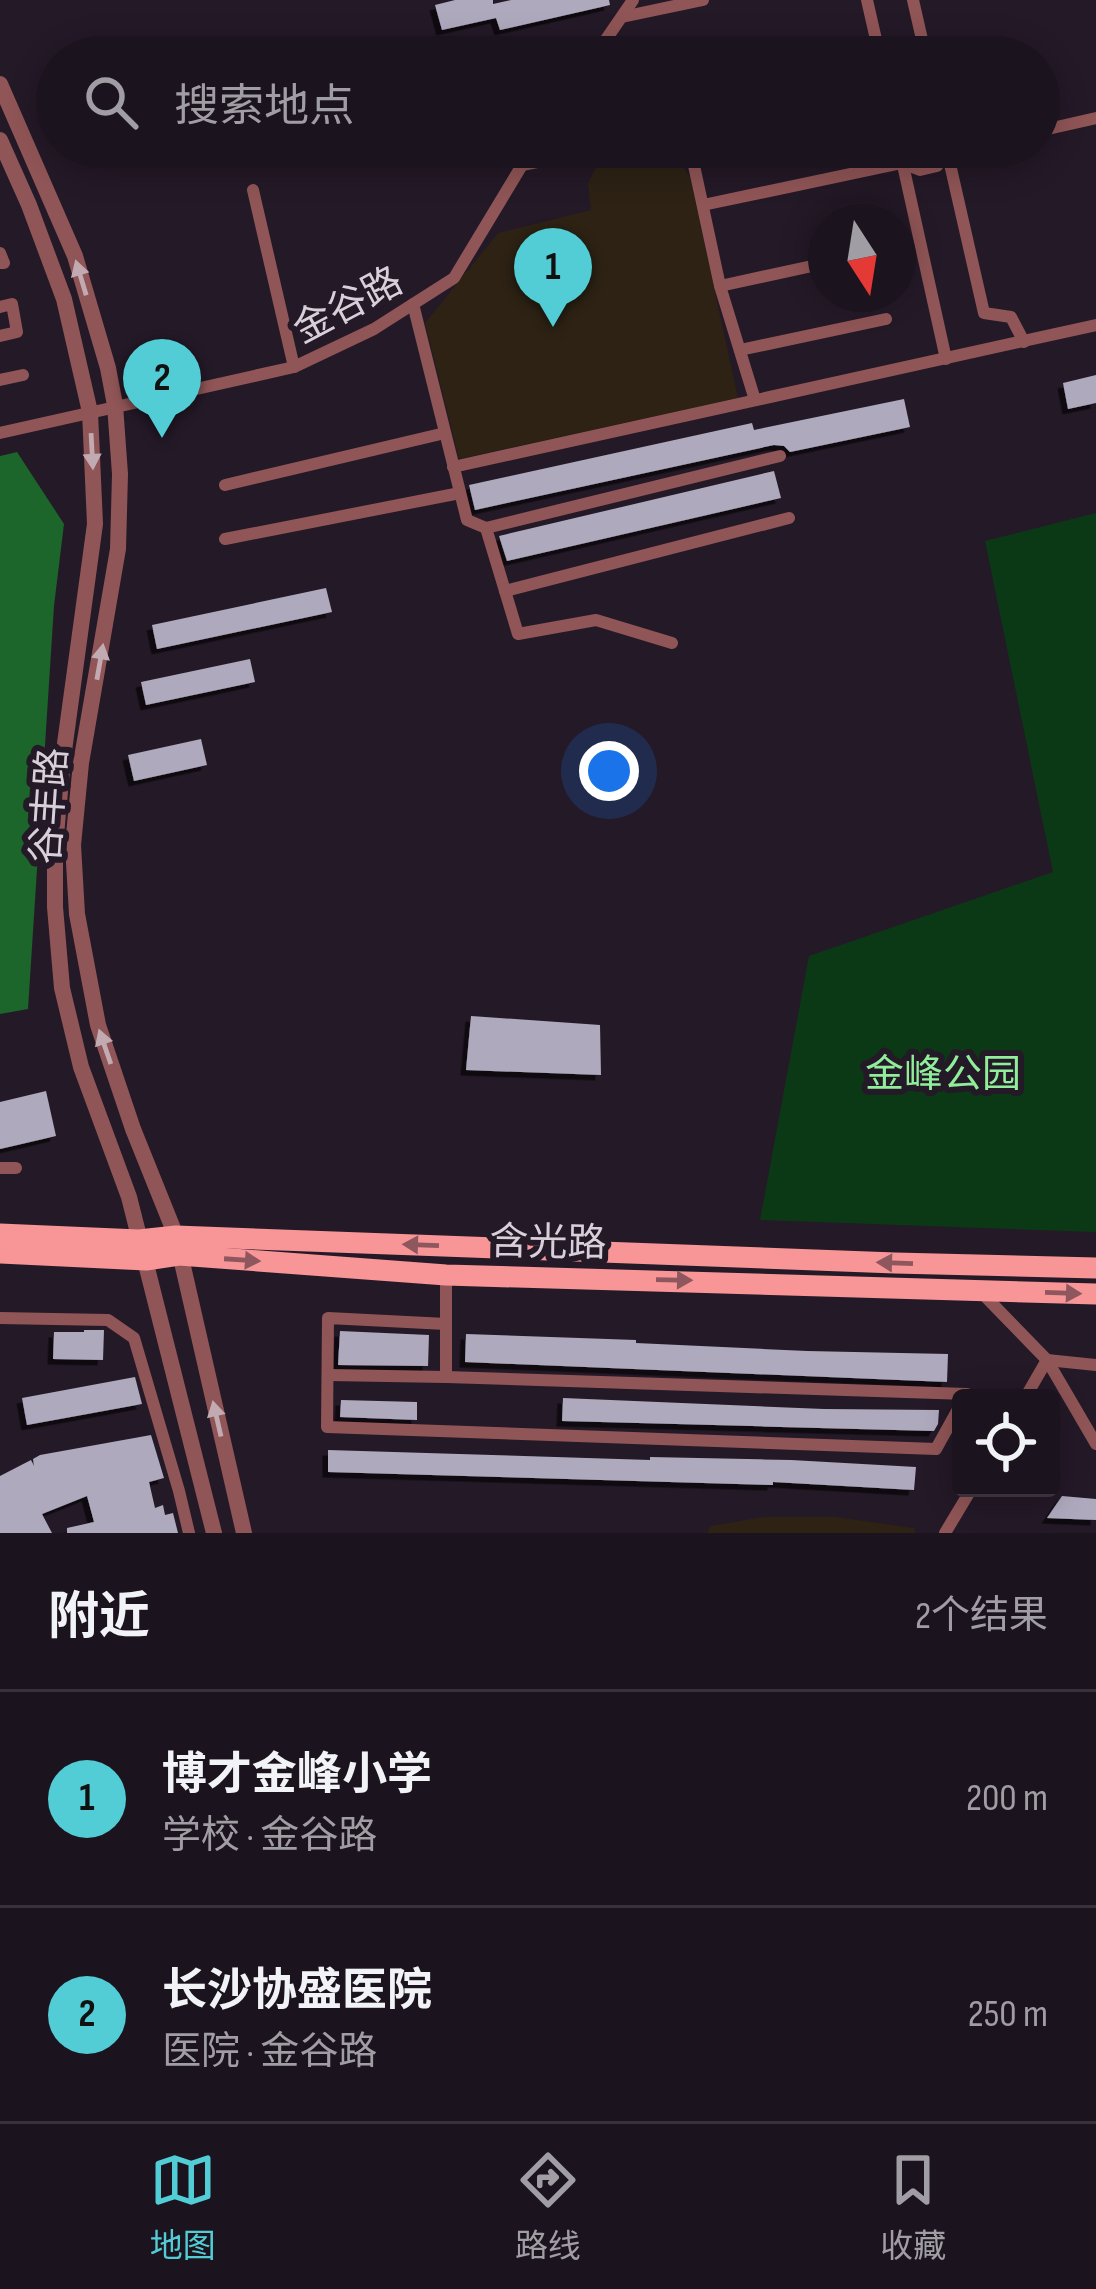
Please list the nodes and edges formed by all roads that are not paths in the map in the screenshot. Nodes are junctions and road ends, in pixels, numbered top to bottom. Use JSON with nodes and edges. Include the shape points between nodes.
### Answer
{"nodes":[{"id":1,"x":633,"y":0,"type":"edge"},
{"id":2,"x":703,"y":0,"type":"edge"},
{"id":3,"x":867,"y":0,"type":"edge"},
{"id":4,"x":913,"y":0,"type":"edge"},
{"id":5,"x":622,"y":17,"type":"junction"},
{"id":6,"x":609,"y":36,"type":"edge"},
{"id":7,"x":875,"y":36,"type":"edge"},
{"id":8,"x":921,"y":36,"type":"edge"},
{"id":9,"x":0,"y":84,"type":"edge"},
{"id":10,"x":1096,"y":118,"type":"edge"},
{"id":11,"x":1060,"y":126,"type":"edge"},
{"id":12,"x":0,"y":140,"type":"edge"},
{"id":13,"x":36,"y":167,"type":"edge"},
{"id":14,"x":37,"y":168,"type":"edge"},
{"id":15,"x":520,"y":168,"type":"edge"},
{"id":16,"x":695,"y":168,"type":"edge"},
{"id":17,"x":883,"y":168,"type":"edge"},
{"id":18,"x":903,"y":168,"type":"edge"},
{"id":19,"x":951,"y":168,"type":"edge"},
{"id":20,"x":253,"y":190,"type":"dead end"},
{"id":21,"x":703,"y":206,"type":"junction"},
{"id":22,"x":0,"y":254,"type":"edge"},
{"id":23,"x":0,"y":263,"type":"edge"},
{"id":24,"x":808,"y":266,"type":"edge"},
{"id":25,"x":720,"y":286,"type":"junction"},
{"id":26,"x":413,"y":304,"type":"junction"},
{"id":27,"x":0,"y":307,"type":"edge"},
{"id":28,"x":886,"y":319,"type":"dead end"},
{"id":29,"x":1096,"y":326,"type":"edge"},
{"id":30,"x":0,"y":336,"type":"edge"},
{"id":31,"x":1024,"y":342,"type":"junction"},
{"id":32,"x":740,"y":350,"type":"junction"},
{"id":33,"x":946,"y":359,"type":"junction"},
{"id":34,"x":294,"y":367,"type":"junction"},
{"id":35,"x":23,"y":375,"type":"dead end"},
{"id":36,"x":0,"y":380,"type":"edge"},
{"id":37,"x":755,"y":400,"type":"junction"},
{"id":38,"x":115,"y":405,"type":"junction"},
{"id":39,"x":90,"y":412,"type":"junction"},
{"id":40,"x":0,"y":433,"type":"edge"},
{"id":41,"x":445,"y":433,"type":"junction"},
{"id":42,"x":780,"y":456,"type":"dead end"},
{"id":43,"x":453,"y":467,"type":"junction"},
{"id":44,"x":225,"y":485,"type":"dead end"},
{"id":45,"x":460,"y":493,"type":"junction"},
{"id":46,"x":788,"y":518,"type":"dead end"},
{"id":47,"x":486,"y":528,"type":"junction"},
{"id":48,"x":226,"y":538,"type":"dead end"},
{"id":49,"x":505,"y":591,"type":"junction"},
{"id":50,"x":672,"y":643,"type":"dead end"},
{"id":51,"x":0,"y":1168,"type":"edge"},
{"id":52,"x":16,"y":1168,"type":"dead end"},
{"id":53,"x":0,"y":1234,"type":"edge"},
{"id":54,"x":177,"y":1246,"type":"junction"},
{"id":55,"x":142,"y":1250,"type":"junction"},
{"id":56,"x":0,"y":1253,"type":"edge"},
{"id":57,"x":1096,"y":1268,"type":"edge"},
{"id":58,"x":446,"y":1275,"type":"junction"},
{"id":59,"x":979,"y":1290,"type":"junction"},
{"id":60,"x":1096,"y":1294,"type":"edge"},
{"id":61,"x":0,"y":1318,"type":"edge"},
{"id":62,"x":446,"y":1324,"type":"junction"},
{"id":63,"x":1047,"y":1360,"type":"junction"},
{"id":64,"x":1096,"y":1365,"type":"edge"},
{"id":65,"x":329,"y":1375,"type":"junction"},
{"id":66,"x":446,"y":1376,"type":"junction"},
{"id":67,"x":1030,"y":1389,"type":"edge"},
{"id":68,"x":952,"y":1393,"type":"edge"},
{"id":69,"x":952,"y":1421,"type":"edge"},
{"id":70,"x":1096,"y":1444,"type":"edge"},
{"id":71,"x":967,"y":1497,"type":"edge"},
{"id":72,"x":189,"y":1533,"type":"edge"},
{"id":73,"x":214,"y":1533,"type":"edge"},
{"id":74,"x":244,"y":1533,"type":"edge"},
{"id":75,"x":945,"y":1533,"type":"edge"}],
"edges":[{"from":1,"to":5,"type":"street"},
{"from":2,"to":5,"type":"street"},
{"from":3,"to":7,"type":"street"},
{"from":4,"to":8,"type":"street"},
{"from":5,"to":6,"type":"street"},
{"from":13,"to":9,"type":"street","name":"谷丰路","one_way":true},
{"from":10,"to":11,"type":"street"},
{"from":12,"to":39,"type":"street","name":"谷丰路","via":[[64,299]]},
{"from":38,"to":14,"type":"street","name":"谷丰路","one_way":true,"via":[[75,256]]},
{"from":15,"to":26,"type":"street","name":"金谷路","via":[[454,278]]},
{"from":16,"to":21,"type":"street"},
{"from":17,"to":21,"type":"street"},
{"from":18,"to":33,"type":"street"},
{"from":19,"to":31,"type":"street","via":[[984,313],[1011,317]]},
{"from":20,"to":34,"type":"street"},
{"from":21,"to":25,"type":"street"},
{"from":22,"to":23,"type":"street"},
{"from":24,"to":25,"type":"street"},
{"from":25,"to":32,"type":"street"},
{"from":26,"to":34,"type":"street","name":"金谷路"},
{"from":26,"to":41,"type":"street"},
{"from":27,"to":30,"type":"street","via":[[12,304],[17,332]]},
{"from":28,"to":32,"type":"street"},
{"from":29,"to":31,"type":"street"},
{"from":31,"to":33,"type":"street"},
{"from":32,"to":37,"type":"street"},
{"from":33,"to":37,"type":"street"},
{"from":34,"to":38,"type":"street","name":"金谷路"},
{"from":35,"to":36,"type":"street"},
{"from":37,"to":43,"type":"street"},
{"from":38,"to":39,"type":"street","name":"金谷路"},
{"from":54,"to":38,"type":"street","name":"谷丰路","one_way":true,"via":[[98,1025],[77,914],[81,763],[118,549]]},
{"from":39,"to":40,"type":"street","name":"金谷路"},
{"from":39,"to":55,"type":"street","name":"谷丰路","one_way":true,"via":[[95,524],[63,758],[55,907],[62,988],[81,1066]]},
{"from":41,"to":43,"type":"street"},
{"from":41,"to":44,"type":"street"},
{"from":42,"to":47,"type":"street"},
{"from":43,"to":45,"type":"street"},
{"from":45,"to":47,"type":"street","via":[[467,520]]},
{"from":45,"to":48,"type":"street"},
{"from":46,"to":49,"type":"street"},
{"from":47,"to":49,"type":"street"},
{"from":49,"to":50,"type":"street","via":[[518,634],[596,620]]},
{"from":51,"to":52,"type":"street"},
{"from":53,"to":55,"type":"main road","name":"含光路"},
{"from":54,"to":55,"type":"main road","name":"含光路"},
{"from":57,"to":54,"type":"main road","name":"含光路","one_way":true},
{"from":54,"to":58,"type":"main road","name":"含光路","one_way":true},
{"from":74,"to":54,"type":"street","name":"谷丰路","one_way":true},
{"from":55,"to":56,"type":"main road","name":"含光路"},
{"from":55,"to":73,"type":"street","name":"谷丰路"},
{"from":58,"to":59,"type":"main road","name":"含光路","one_way":true},
{"from":58,"to":62,"type":"street"},
{"from":59,"to":60,"type":"main road","name":"含光路","one_way":true},
{"from":59,"to":63,"type":"street"},
{"from":61,"to":72,"type":"street","via":[[108,1320],[134,1338]]},
{"from":62,"to":65,"type":"street","via":[[328,1318]]},
{"from":62,"to":66,"type":"street"},
{"from":63,"to":64,"type":"street"},
{"from":63,"to":67,"type":"street"},
{"from":63,"to":70,"type":"street"},
{"from":65,"to":66,"type":"street"},
{"from":65,"to":69,"type":"street","via":[[327,1427],[936,1449]]},
{"from":66,"to":68,"type":"street"},
{"from":71,"to":75,"type":"street"}]}
